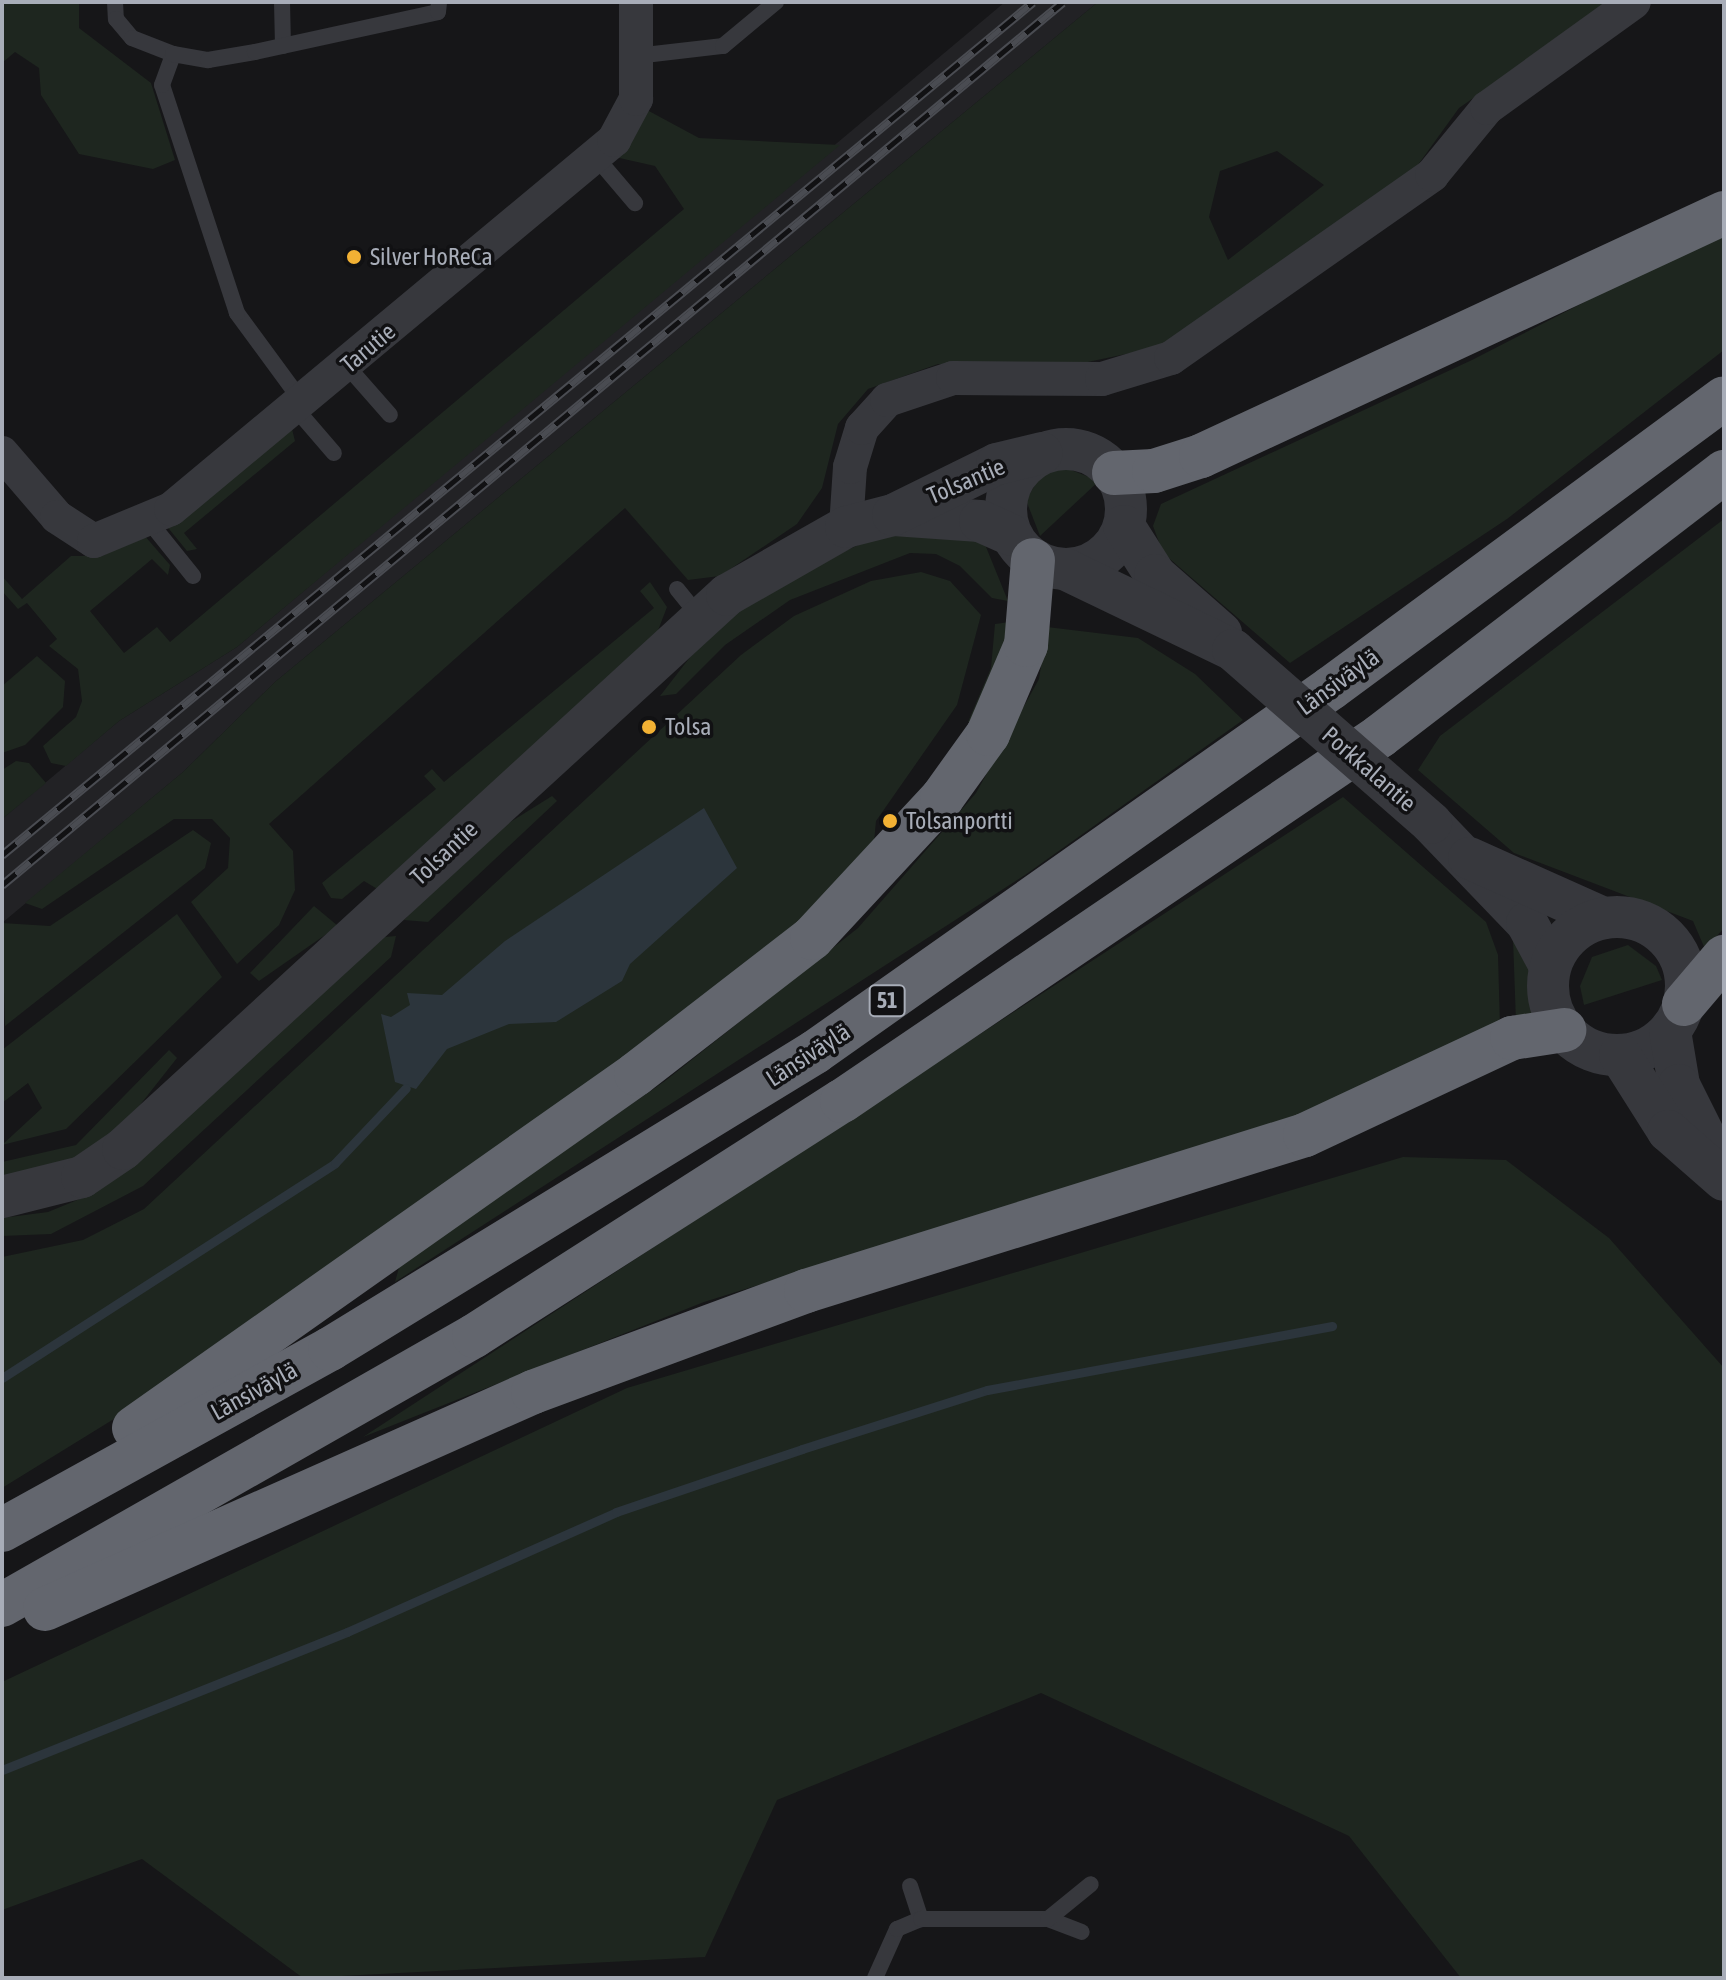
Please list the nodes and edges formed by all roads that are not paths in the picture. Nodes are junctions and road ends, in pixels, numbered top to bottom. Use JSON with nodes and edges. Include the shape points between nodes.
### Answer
{"nodes":[{"id":1,"x":115,"y":2,"type":"edge"},
{"id":2,"x":282,"y":2,"type":"edge"},
{"id":3,"x":439,"y":2,"type":"edge"},
{"id":4,"x":636,"y":2,"type":"edge"},
{"id":5,"x":776,"y":2,"type":"edge"},
{"id":6,"x":1634,"y":2,"type":"edge"},
{"id":7,"x":283,"y":46,"type":"junction"},
{"id":8,"x":173,"y":54,"type":"junction"},
{"id":9,"x":636,"y":56,"type":"junction"},
{"id":10,"x":595,"y":156,"type":"junction"},
{"id":11,"x":635,"y":203,"type":"dead end"},
{"id":12,"x":1724,"y":213,"type":"edge"},
{"id":13,"x":347,"y":366,"type":"junction"},
{"id":14,"x":1724,"y":398,"type":"edge"},
{"id":15,"x":299,"y":406,"type":"junction"},
{"id":16,"x":390,"y":415,"type":"dead end"},
{"id":17,"x":2,"y":453,"type":"edge"},
{"id":18,"x":334,"y":453,"type":"dead end"},
{"id":19,"x":1042,"y":453,"type":"junction"},
{"id":20,"x":1724,"y":472,"type":"edge"},
{"id":21,"x":1114,"y":473,"type":"junction"},
{"id":22,"x":893,"y":515,"type":"junction"},
{"id":23,"x":148,"y":520,"type":"junction"},
{"id":24,"x":1124,"y":526,"type":"junction"},
{"id":25,"x":846,"y":527,"type":"junction"},
{"id":26,"x":1037,"y":555,"type":"junction"},
{"id":27,"x":193,"y":576,"type":"dead end"},
{"id":28,"x":1233,"y":650,"type":"junction"},
{"id":29,"x":1468,"y":858,"type":"junction"},
{"id":30,"x":1603,"y":918,"type":"junction"},
{"id":31,"x":1724,"y":957,"type":"edge"},
{"id":32,"x":1550,"y":966,"type":"junction"},
{"id":33,"x":1677,"y":1017,"type":"junction"},
{"id":34,"x":1564,"y":1030,"type":"junction"},
{"id":35,"x":1620,"y":1055,"type":"junction"},
{"id":36,"x":1724,"y":1178,"type":"edge"},
{"id":37,"x":2,"y":1197,"type":"edge"},
{"id":38,"x":2,"y":1520,"type":"edge"},
{"id":39,"x":2,"y":1530,"type":"edge"},
{"id":40,"x":2,"y":1605,"type":"edge"},
{"id":41,"x":2,"y":1625,"type":"edge"},
{"id":42,"x":1091,"y":1884,"type":"dead end"},
{"id":43,"x":910,"y":1886,"type":"dead end"},
{"id":44,"x":921,"y":1919,"type":"junction"},
{"id":45,"x":1048,"y":1919,"type":"junction"},
{"id":46,"x":1082,"y":1932,"type":"dead end"},
{"id":47,"x":875,"y":1978,"type":"edge"}],
"edges":[{"from":1,"to":8,"type":"lane","via":[[116,19],[132,38]]},
{"from":2,"to":7,"type":"lane"},
{"from":3,"to":7,"type":"lane","via":[[438,12]]},
{"from":4,"to":9,"type":"street","name":"Tarutie"},
{"from":5,"to":9,"type":"lane","via":[[723,46]]},
{"from":6,"to":25,"type":"street","via":[[1498,98],[1432,175],[1171,358],[1102,379],[953,378],[887,400],[862,428],[850,467]]},
{"from":7,"to":8,"type":"lane","via":[[208,60]]},
{"from":8,"to":15,"type":"lane","via":[[162,85],[237,313]]},
{"from":9,"to":10,"type":"street","name":"Tarutie","via":[[636,99],[627,126]]},
{"from":10,"to":11,"type":"lane"},
{"from":10,"to":13,"type":"street","name":"Tarutie"},
{"from":12,"to":21,"type":"highway","via":[[1201,456],[1154,471]]},
{"from":13,"to":15,"type":"street","name":"Tarutie"},
{"from":13,"to":16,"type":"lane"},
{"from":14,"to":39,"type":"highway","name":"Länsiväylä","number":"51","via":[[1331,688],[815,1052],[330,1349]]},
{"from":15,"to":18,"type":"lane"},
{"from":15,"to":23,"type":"street","name":"Tarutie","via":[[223,471]]},
{"from":17,"to":23,"type":"street","name":"Tarutie","via":[[78,535],[94,541]]},
{"from":19,"to":21,"type":"street","via":[[1073,449]]},
{"from":19,"to":22,"type":"street","name":"Tolsantie","via":[[984,470]]},
{"from":19,"to":26,"type":"street","via":[[1011,482],[1006,502]]},
{"from":20,"to":40,"type":"highway","number":"51","via":[[1380,736],[842,1101],[474,1336]]},
{"from":21,"to":24,"type":"street","via":[[1124,491]]},
{"from":22,"to":25,"type":"street","name":"Tolsantie"},
{"from":22,"to":26,"type":"street","name":"Tolsantie","via":[[980,521]]},
{"from":23,"to":27,"type":"lane"},
{"from":24,"to":26,"type":"street","via":[[1104,556]]},
{"from":24,"to":28,"type":"street","name":"Porkkalantie","via":[[1155,575],[1207,615]]},
{"from":25,"to":37,"type":"street","name":"Tolsantie","via":[[688,603],[123,1149],[82,1177]]},
{"from":26,"to":28,"type":"street","name":"Porkkalantie"},
{"from":26,"to":38,"type":"highway","via":[[1026,645],[988,734],[942,798],[812,938],[466,1197]]},
{"from":28,"to":29,"type":"street","name":"Porkkalantie","bridge":true},
{"from":29,"to":30,"type":"street","name":"Porkkalantie"},
{"from":29,"to":32,"type":"street","name":"Porkkalantie","via":[[1527,923]]},
{"from":30,"to":32,"type":"street","via":[[1562,944]]},
{"from":30,"to":33,"type":"street","via":[[1649,924],[1668,938],[1686,980]]},
{"from":31,"to":33,"type":"highway"},
{"from":32,"to":34,"type":"street","via":[[1550,999]]},
{"from":33,"to":35,"type":"street"},
{"from":33,"to":36,"type":"street","via":[[1679,1085]]},
{"from":34,"to":35,"type":"street","via":[[1580,1044]]},
{"from":34,"to":41,"type":"highway","via":[[1512,1038],[1305,1135],[806,1291],[533,1392]]},
{"from":35,"to":36,"type":"street","via":[[1668,1131]]},
{"from":42,"to":45,"type":"lane"},
{"from":43,"to":44,"type":"lane"},
{"from":44,"to":45,"type":"lane"},
{"from":44,"to":47,"type":"lane","via":[[897,1929]]},
{"from":45,"to":46,"type":"lane"}]}
